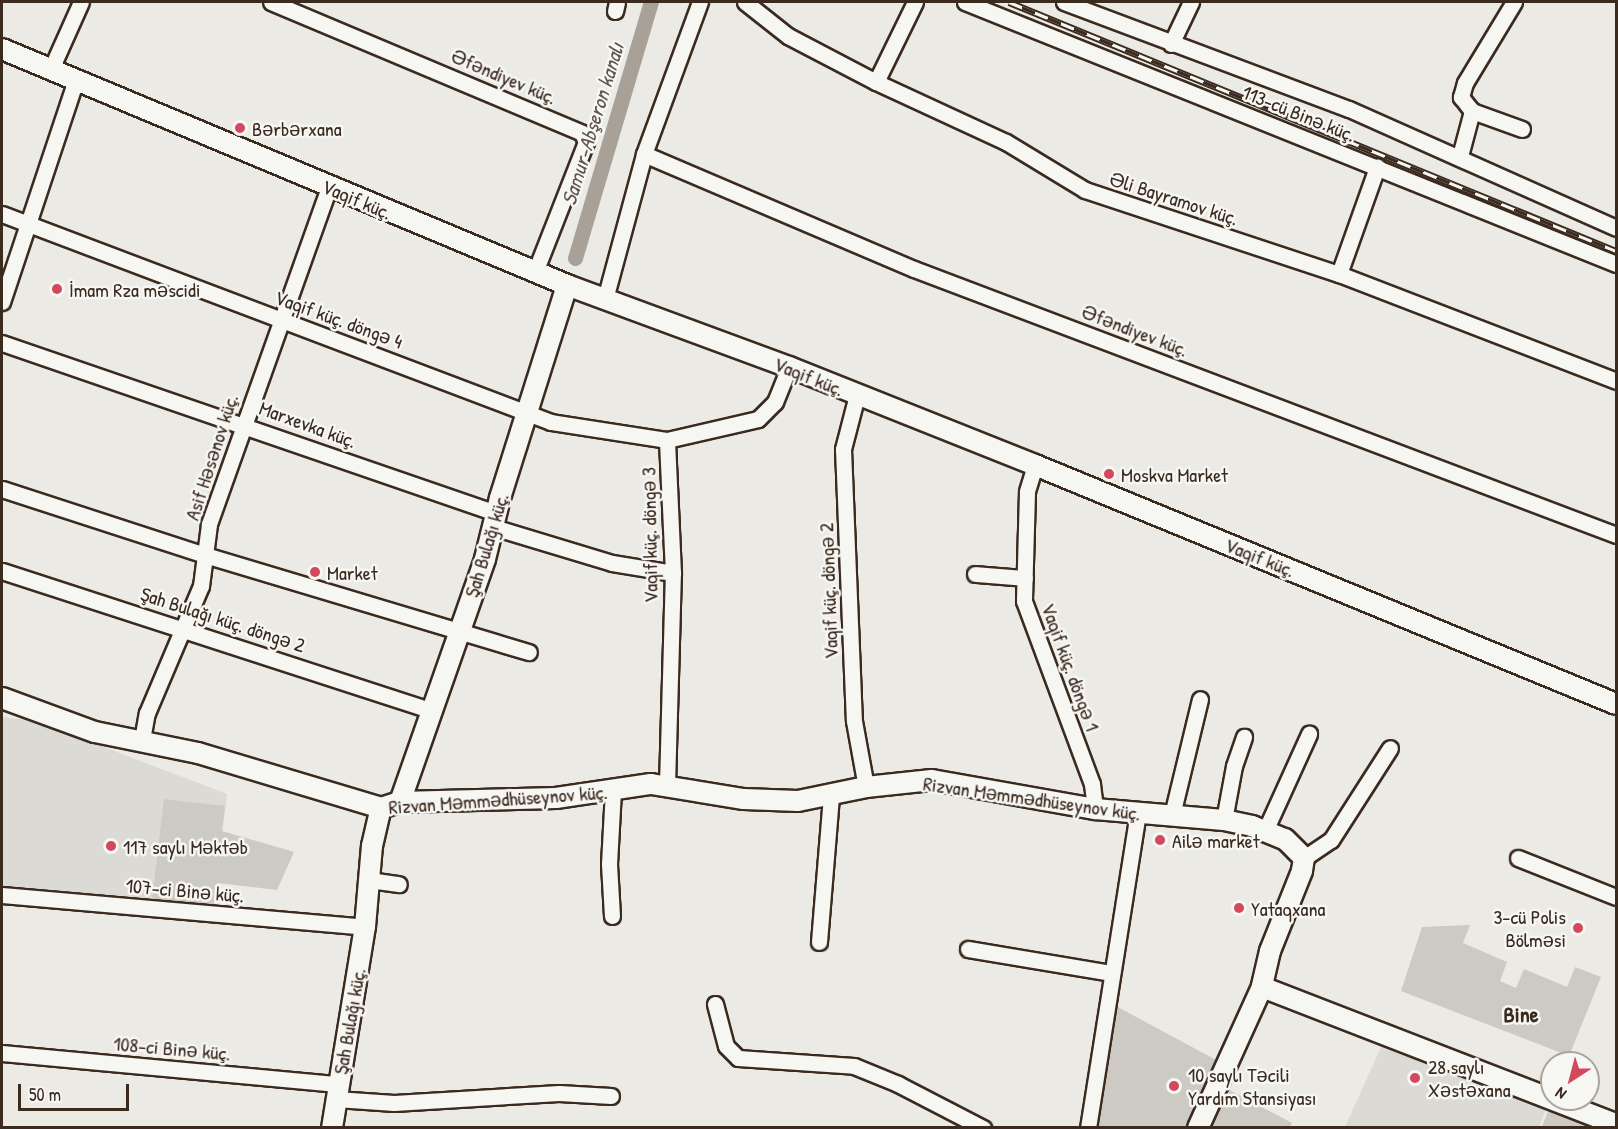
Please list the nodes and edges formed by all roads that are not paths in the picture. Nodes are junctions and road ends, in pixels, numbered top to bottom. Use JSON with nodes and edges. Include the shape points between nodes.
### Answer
{"nodes":[{"id":1,"x":81,"y":2,"type":"edge"},
{"id":2,"x":271,"y":2,"type":"edge"},
{"id":3,"x":700,"y":2,"type":"edge"},
{"id":4,"x":745,"y":2,"type":"edge"},
{"id":5,"x":915,"y":2,"type":"edge"},
{"id":6,"x":965,"y":2,"type":"edge"},
{"id":7,"x":1064,"y":2,"type":"edge"},
{"id":8,"x":1191,"y":2,"type":"edge"},
{"id":9,"x":1514,"y":2,"type":"edge"},
{"id":10,"x":1171,"y":44,"type":"junction"},
{"id":11,"x":2,"y":49,"type":"edge"},
{"id":12,"x":51,"y":69,"type":"junction"},
{"id":13,"x":76,"y":79,"type":"junction"},
{"id":14,"x":876,"y":82,"type":"junction"},
{"id":15,"x":1472,"y":111,"type":"junction"},
{"id":16,"x":1522,"y":129,"type":"dead end"},
{"id":17,"x":644,"y":154,"type":"junction"},
{"id":18,"x":1460,"y":156,"type":"junction"},
{"id":19,"x":1377,"y":167,"type":"junction"},
{"id":20,"x":328,"y":187,"type":"junction"},
{"id":21,"x":2,"y":214,"type":"edge"},
{"id":22,"x":28,"y":223,"type":"junction"},
{"id":23,"x":1617,"y":228,"type":"edge"},
{"id":24,"x":1617,"y":264,"type":"edge"},
{"id":25,"x":535,"y":272,"type":"junction"},
{"id":26,"x":1339,"y":274,"type":"junction"},
{"id":27,"x":567,"y":285,"type":"junction"},
{"id":28,"x":605,"y":299,"type":"junction"},
{"id":29,"x":2,"y":302,"type":"edge"},
{"id":30,"x":279,"y":320,"type":"junction"},
{"id":31,"x":2,"y":343,"type":"edge"},
{"id":32,"x":789,"y":367,"type":"junction"},
{"id":33,"x":1617,"y":381,"type":"edge"},
{"id":34,"x":857,"y":395,"type":"junction"},
{"id":35,"x":527,"y":412,"type":"junction"},
{"id":36,"x":244,"y":423,"type":"junction"},
{"id":37,"x":667,"y":440,"type":"junction"},
{"id":38,"x":1035,"y":465,"type":"junction"},
{"id":39,"x":2,"y":489,"type":"edge"},
{"id":40,"x":495,"y":520,"type":"junction"},
{"id":41,"x":1617,"y":535,"type":"edge"},
{"id":42,"x":205,"y":555,"type":"junction"},
{"id":43,"x":2,"y":571,"type":"edge"},
{"id":44,"x":673,"y":573,"type":"junction"},
{"id":45,"x":975,"y":574,"type":"dead end"},
{"id":46,"x":1025,"y":578,"type":"junction"},
{"id":47,"x":184,"y":628,"type":"junction"},
{"id":48,"x":458,"y":632,"type":"junction"},
{"id":49,"x":529,"y":652,"type":"dead end"},
{"id":50,"x":2,"y":698,"type":"edge"},
{"id":51,"x":1200,"y":699,"type":"dead end"},
{"id":52,"x":1617,"y":704,"type":"edge"},
{"id":53,"x":431,"y":710,"type":"junction"},
{"id":54,"x":1309,"y":734,"type":"dead end"},
{"id":55,"x":1244,"y":736,"type":"dead end"},
{"id":56,"x":142,"y":740,"type":"junction"},
{"id":57,"x":1390,"y":748,"type":"dead end"},
{"id":58,"x":667,"y":785,"type":"junction"},
{"id":59,"x":866,"y":787,"type":"junction"},
{"id":60,"x":613,"y":791,"type":"junction"},
{"id":61,"x":831,"y":796,"type":"junction"},
{"id":62,"x":390,"y":805,"type":"junction"},
{"id":63,"x":1095,"y":809,"type":"junction"},
{"id":64,"x":1138,"y":814,"type":"junction"},
{"id":65,"x":1172,"y":815,"type":"junction"},
{"id":66,"x":1224,"y":820,"type":"junction"},
{"id":67,"x":1265,"y":831,"type":"junction"},
{"id":68,"x":1304,"y":858,"type":"junction"},
{"id":69,"x":1518,"y":858,"type":"dead end"},
{"id":70,"x":369,"y":880,"type":"junction"},
{"id":71,"x":399,"y":884,"type":"dead end"},
{"id":72,"x":2,"y":895,"type":"edge"},
{"id":73,"x":1617,"y":897,"type":"edge"},
{"id":74,"x":612,"y":916,"type":"dead end"},
{"id":75,"x":365,"y":927,"type":"junction"},
{"id":76,"x":819,"y":942,"type":"dead end"},
{"id":77,"x":968,"y":949,"type":"dead end"},
{"id":78,"x":1112,"y":974,"type":"junction"},
{"id":79,"x":1262,"y":987,"type":"junction"},
{"id":80,"x":715,"y":1004,"type":"dead end"},
{"id":81,"x":2,"y":1053,"type":"edge"},
{"id":82,"x":337,"y":1091,"type":"junction"},
{"id":83,"x":611,"y":1096,"type":"dead end"},
{"id":84,"x":1617,"y":1124,"type":"edge"},
{"id":85,"x":332,"y":1128,"type":"edge"},
{"id":86,"x":983,"y":1128,"type":"edge"},
{"id":87,"x":1088,"y":1128,"type":"edge"},
{"id":88,"x":1198,"y":1128,"type":"edge"}],
"edges":[{"from":1,"to":12,"type":"street"},
{"from":2,"to":25,"type":"street","name":"Əfəndiyev küç.","via":[[582,133],[586,142]]},
{"from":3,"to":17,"type":"street"},
{"from":4,"to":14,"type":"street","name":"Əli Bayramov küç.","via":[[771,26]]},
{"from":5,"to":14,"type":"street"},
{"from":6,"to":19,"type":"street","name":"113-cü Binə küç."},
{"from":7,"to":10,"type":"street"},
{"from":8,"to":10,"type":"street"},
{"from":9,"to":15,"type":"street","via":[[1465,83],[1461,97]]},
{"from":10,"to":18,"type":"street","via":[[1349,109]]},
{"from":11,"to":12,"type":"street","name":"Vaqif küç."},
{"from":12,"to":13,"type":"street","name":"Vaqif küç."},
{"from":13,"to":20,"type":"street","name":"Vaqif küç."},
{"from":13,"to":22,"type":"street"},
{"from":14,"to":26,"type":"street","name":"Əli Bayramov küç.","via":[[1006,142],[1086,190]]},
{"from":15,"to":16,"type":"street"},
{"from":15,"to":18,"type":"street"},
{"from":17,"to":28,"type":"street"},
{"from":17,"to":41,"type":"street","name":"Əfəndiyev küç.","via":[[914,269]]},
{"from":18,"to":23,"type":"street"},
{"from":19,"to":24,"type":"street","name":"113-cü Binə küç."},
{"from":19,"to":26,"type":"street"},
{"from":20,"to":25,"type":"street","name":"Vaqif küç."},
{"from":20,"to":30,"type":"street","name":"Asif Həsənov küç."},
{"from":21,"to":22,"type":"street","name":"Vaqif küç. döngə 4"},
{"from":22,"to":29,"type":"street"},
{"from":22,"to":30,"type":"street","name":"Vaqif küç. döngə 4"},
{"from":25,"to":27,"type":"street","name":"Vaqif küç."},
{"from":26,"to":33,"type":"street","name":"Əli Bayramov küç."},
{"from":27,"to":28,"type":"street","name":"Vaqif küç."},
{"from":27,"to":35,"type":"street","name":"Şah Bulağı küç."},
{"from":28,"to":32,"type":"street","name":"Vaqif küç."},
{"from":30,"to":35,"type":"street","name":"Vaqif küç. döngə 4"},
{"from":30,"to":36,"type":"street","name":"Asif Həsənov küç."},
{"from":31,"to":36,"type":"street","name":"Marxevka küç."},
{"from":32,"to":34,"type":"street","name":"Vaqif küç."},
{"from":32,"to":37,"type":"street","name":"Vaqif küç. döngə 3","via":[[775,402],[758,419]]},
{"from":34,"to":38,"type":"street","name":"Vaqif küç."},
{"from":34,"to":59,"type":"street","name":"Vaqif küç. döngə 2","via":[[843,449],[854,721]]},
{"from":35,"to":37,"type":"street","name":"Vaqif küç. döngə 4","via":[[552,422]]},
{"from":35,"to":40,"type":"street","name":"Şah Bulağı küç."},
{"from":36,"to":40,"type":"street","name":"Marxevka küç."},
{"from":36,"to":42,"type":"street","name":"Asif Həsənov küç.","via":[[209,524]]},
{"from":37,"to":44,"type":"street","name":"Vaqif küç. döngə 3"},
{"from":38,"to":46,"type":"street","name":"Vaqif küç. döngə 1","via":[[1027,492]]},
{"from":38,"to":52,"type":"street","name":"Vaqif küç."},
{"from":39,"to":42,"type":"street"},
{"from":40,"to":44,"type":"street","name":"Marxevka küç.","via":[[612,563]]},
{"from":40,"to":48,"type":"street","name":"Şah Bulağı küç."},
{"from":42,"to":47,"type":"street","name":"Asif Həsənov küç.","via":[[201,586]]},
{"from":42,"to":48,"type":"street"},
{"from":43,"to":47,"type":"street","name":"Şah Bulağı küç. döngə 2"},
{"from":44,"to":58,"type":"street","name":"Vaqif küç. döngə 3"},
{"from":45,"to":46,"type":"street"},
{"from":46,"to":63,"type":"street","name":"Vaqif küç. döngə 1","via":[[1027,616],[1092,784]]},
{"from":47,"to":53,"type":"street","name":"Şah Bulağı küç. döngə 2"},
{"from":47,"to":56,"type":"street","name":"Asif Həsənov küç.","via":[[147,713]]},
{"from":48,"to":49,"type":"street"},
{"from":48,"to":53,"type":"street","name":"Şah Bulağı küç."},
{"from":50,"to":56,"type":"street","name":"Rizvan Məmmədhüseynov küç.","via":[[95,732]]},
{"from":51,"to":65,"type":"street"},
{"from":53,"to":62,"type":"street","name":"Şah Bulağı küç."},
{"from":54,"to":67,"type":"street"},
{"from":55,"to":66,"type":"street","via":[[1230,781]]},
{"from":56,"to":62,"type":"street","name":"Rizvan Məmmədhüseynov küç."},
{"from":57,"to":68,"type":"street","via":[[1331,840]]},
{"from":58,"to":60,"type":"street","name":"Rizvan Məmmədhüseynov küç."},
{"from":58,"to":61,"type":"street","name":"Rizvan Məmmədhüseynov küç.","via":[[744,799],[798,801]]},
{"from":59,"to":61,"type":"street","name":"Rizvan Məmmədhüseynov küç."},
{"from":59,"to":63,"type":"street","name":"Rizvan Məmmədhüseynov küç.","via":[[932,780]]},
{"from":60,"to":62,"type":"street","name":"Rizvan Məmmədhüseynov küç.","via":[[556,798]]},
{"from":60,"to":74,"type":"street","via":[[609,854]]},
{"from":61,"to":76,"type":"street"},
{"from":62,"to":70,"type":"street","name":"Şah Bulağı küç."},
{"from":63,"to":64,"type":"street","name":"Rizvan Məmmədhüseynov küç."},
{"from":64,"to":65,"type":"street","name":"Rizvan Məmmədhüseynov küç."},
{"from":64,"to":78,"type":"street"},
{"from":65,"to":66,"type":"street","name":"Rizvan Məmmədhüseynov küç."},
{"from":66,"to":67,"type":"street","name":"Rizvan Məmmədhüseynov küç."},
{"from":67,"to":68,"type":"street","name":"Rizvan Məmmədhüseynov küç.","via":[[1294,845]]},
{"from":68,"to":79,"type":"street","via":[[1273,940]]},
{"from":69,"to":73,"type":"street"},
{"from":70,"to":71,"type":"street"},
{"from":70,"to":75,"type":"street","name":"Şah Bulağı küç."},
{"from":72,"to":75,"type":"street","name":"107-ci Binə küç."},
{"from":75,"to":82,"type":"street","name":"Şah Bulağı küç."},
{"from":77,"to":78,"type":"street"},
{"from":78,"to":87,"type":"street"},
{"from":79,"to":84,"type":"street"},
{"from":79,"to":88,"type":"street"},
{"from":80,"to":86,"type":"street","via":[[726,1046],[738,1058],[854,1066]]},
{"from":81,"to":82,"type":"street","name":"108-ci Binə küç."},
{"from":82,"to":83,"type":"street","name":"108-ci Binə küç.","via":[[394,1103],[559,1093]]},
{"from":82,"to":85,"type":"street","name":"Şah Bulağı küç."}]}
